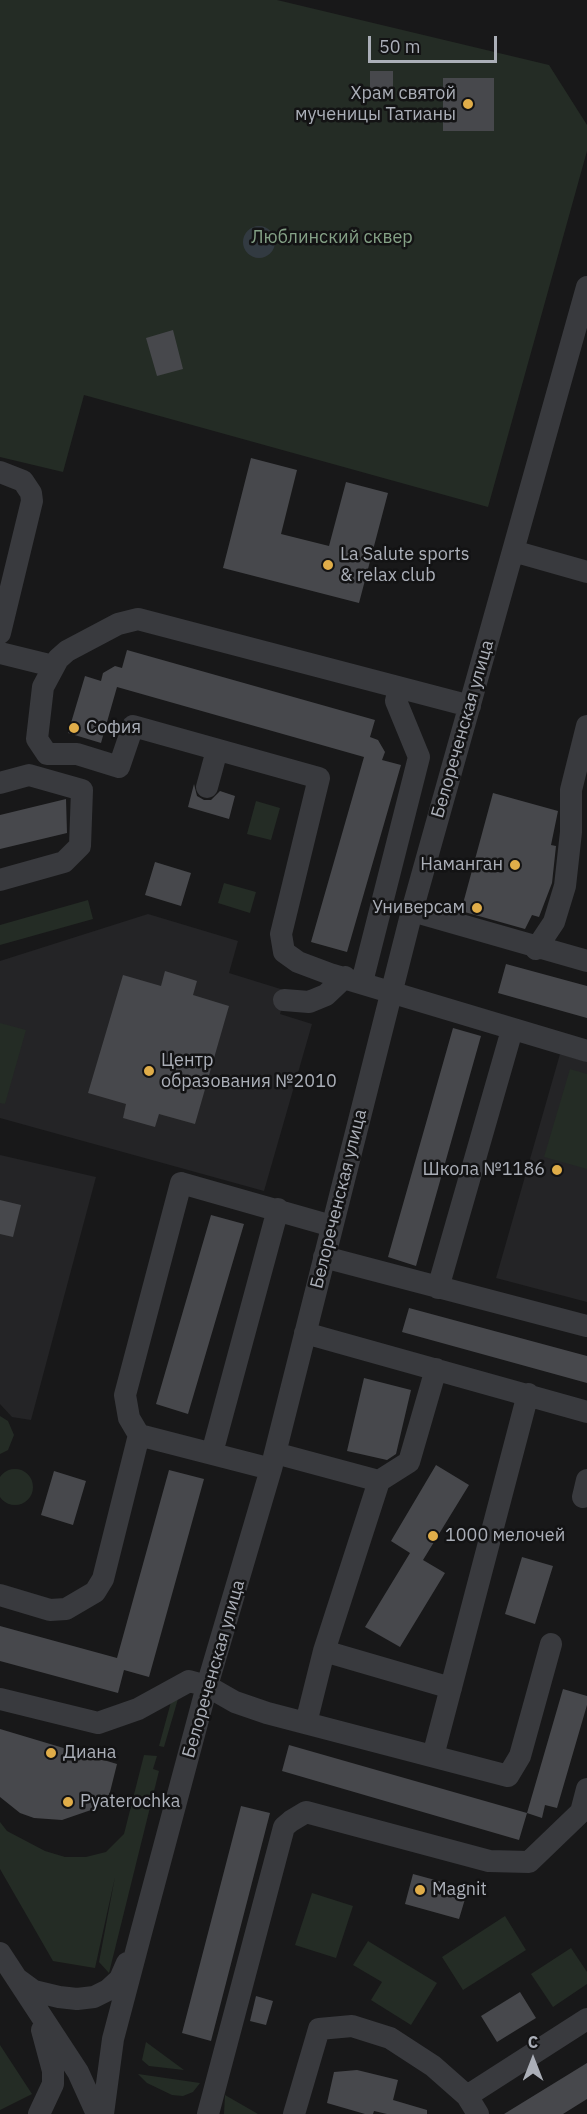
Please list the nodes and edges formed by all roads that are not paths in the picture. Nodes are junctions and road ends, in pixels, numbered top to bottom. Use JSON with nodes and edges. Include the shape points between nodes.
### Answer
{"nodes":[{"id":1,"x":587,"y":287,"type":"edge"},
{"id":2,"x":0,"y":472,"type":"edge"},
{"id":3,"x":513,"y":551,"type":"junction"},
{"id":4,"x":587,"y":572,"type":"edge"},
{"id":5,"x":0,"y":633,"type":"edge"},
{"id":6,"x":0,"y":653,"type":"edge"},
{"id":7,"x":53,"y":666,"type":"junction"},
{"id":8,"x":399,"y":689,"type":"junction"},
{"id":9,"x":470,"y":706,"type":"junction"},
{"id":10,"x":587,"y":726,"type":"edge"},
{"id":11,"x":217,"y":750,"type":"junction"},
{"id":12,"x":0,"y":783,"type":"edge"},
{"id":13,"x":207,"y":787,"type":"dead end"},
{"id":14,"x":0,"y":880,"type":"edge"},
{"id":15,"x":412,"y":911,"type":"junction"},
{"id":16,"x":536,"y":949,"type":"junction"},
{"id":17,"x":587,"y":962,"type":"edge"},
{"id":18,"x":353,"y":980,"type":"junction"},
{"id":19,"x":392,"y":992,"type":"junction"},
{"id":20,"x":284,"y":1000,"type":"dead end"},
{"id":21,"x":512,"y":1030,"type":"junction"},
{"id":22,"x":587,"y":1051,"type":"edge"},
{"id":23,"x":278,"y":1209,"type":"junction"},
{"id":24,"x":332,"y":1226,"type":"junction"},
{"id":25,"x":324,"y":1257,"type":"junction"},
{"id":26,"x":438,"y":1288,"type":"junction"},
{"id":27,"x":587,"y":1326,"type":"edge"},
{"id":28,"x":305,"y":1333,"type":"junction"},
{"id":29,"x":436,"y":1369,"type":"junction"},
{"id":30,"x":528,"y":1394,"type":"junction"},
{"id":31,"x":587,"y":1412,"type":"edge"},
{"id":32,"x":139,"y":1435,"type":"junction"},
{"id":33,"x":212,"y":1453,"type":"junction"},
{"id":34,"x":273,"y":1461,"type":"junction"},
{"id":35,"x":379,"y":1481,"type":"junction"},
{"id":36,"x":0,"y":1595,"type":"edge"},
{"id":37,"x":551,"y":1644,"type":"dead end"},
{"id":38,"x":324,"y":1650,"type":"junction"},
{"id":39,"x":207,"y":1686,"type":"junction"},
{"id":40,"x":451,"y":1688,"type":"junction"},
{"id":41,"x":0,"y":1699,"type":"edge"},
{"id":42,"x":306,"y":1723,"type":"junction"},
{"id":43,"x":433,"y":1756,"type":"junction"},
{"id":44,"x":587,"y":1789,"type":"edge"},
{"id":45,"x":584,"y":1816,"type":"edge"},
{"id":46,"x":141,"y":1933,"type":"junction"},
{"id":47,"x":0,"y":1953,"type":"edge"},
{"id":48,"x":17,"y":1979,"type":"junction"},
{"id":49,"x":33,"y":2003,"type":"junction"},
{"id":50,"x":587,"y":2019,"type":"edge"},
{"id":51,"x":473,"y":2105,"type":"edge"},
{"id":52,"x":39,"y":2114,"type":"edge"},
{"id":53,"x":97,"y":2114,"type":"edge"},
{"id":54,"x":103,"y":2114,"type":"edge"},
{"id":55,"x":208,"y":2114,"type":"edge"},
{"id":56,"x":294,"y":2114,"type":"edge"}],
"edges":[{"from":1,"to":3,"type":"street","name":"Белореченская улица"},
{"from":2,"to":5,"type":"street","via":[[23,481],[32,501]]},
{"from":3,"to":4,"type":"street"},
{"from":3,"to":9,"type":"street","name":"Белореченская улица"},
{"from":6,"to":7,"type":"street"},
{"from":7,"to":8,"type":"street","via":[[67,651],[118,624],[138,619]]},
{"from":7,"to":11,"type":"street","via":[[43,687],[38,739],[46,754],[77,754],[119,767],[133,726]]},
{"from":8,"to":9,"type":"street"},
{"from":8,"to":18,"type":"street","via":[[396,701],[419,757]]},
{"from":9,"to":15,"type":"street","name":"Белореченская улица"},
{"from":10,"to":16,"type":"street","via":[[571,790],[565,886],[554,922]]},
{"from":11,"to":13,"type":"street"},
{"from":11,"to":18,"type":"street","via":[[319,778],[280,940],[284,952],[298,962]]},
{"from":12,"to":14,"type":"street","via":[[29,775],[82,790],[80,846],[64,862]]},
{"from":15,"to":16,"type":"street"},
{"from":15,"to":19,"type":"street","name":"Белореченская улица"},
{"from":16,"to":17,"type":"street"},
{"from":18,"to":19,"type":"street"},
{"from":18,"to":20,"type":"street","via":[[309,1002]]},
{"from":19,"to":21,"type":"street"},
{"from":19,"to":24,"type":"street","name":"Белореченская улица"},
{"from":21,"to":22,"type":"street"},
{"from":21,"to":26,"type":"street"},
{"from":23,"to":24,"type":"street"},
{"from":23,"to":32,"type":"street","via":[[181,1183],[125,1395],[129,1418]]},
{"from":23,"to":33,"type":"street"},
{"from":24,"to":25,"type":"street","name":"Белореченская улица"},
{"from":25,"to":26,"type":"street"},
{"from":25,"to":28,"type":"street","name":"Белореченская улица"},
{"from":26,"to":27,"type":"street"},
{"from":28,"to":29,"type":"street"},
{"from":28,"to":34,"type":"street","name":"Белореченская улица"},
{"from":29,"to":30,"type":"street"},
{"from":29,"to":35,"type":"street","via":[[409,1462]]},
{"from":30,"to":31,"type":"street"},
{"from":30,"to":40,"type":"street"},
{"from":32,"to":33,"type":"street"},
{"from":32,"to":36,"type":"street","via":[[103,1579],[95,1592],[66,1609],[50,1610]]},
{"from":33,"to":34,"type":"street"},
{"from":34,"to":35,"type":"street"},
{"from":34,"to":39,"type":"street","name":"Белореченская улица"},
{"from":35,"to":38,"type":"street"},
{"from":37,"to":43,"type":"street","via":[[520,1756],[508,1776]]},
{"from":38,"to":40,"type":"street"},
{"from":38,"to":42,"type":"street"},
{"from":39,"to":41,"type":"street","via":[[189,1681],[138,1709],[98,1723]]},
{"from":39,"to":42,"type":"street","via":[[235,1702]]},
{"from":39,"to":46,"type":"street","name":"Белореченская улица"},
{"from":40,"to":43,"type":"street"},
{"from":42,"to":43,"type":"street"},
{"from":44,"to":45,"type":"street"},
{"from":45,"to":55,"type":"street","via":[[529,1862],[489,1861],[306,1812],[291,1821],[285,1827]]},
{"from":46,"to":48,"type":"street","via":[[120,1979],[94,1997],[59,1997],[34,1991]]},
{"from":46,"to":54,"type":"street","name":"Белореченская улица","via":[[113,2039]]},
{"from":47,"to":48,"type":"street"},
{"from":48,"to":49,"type":"street"},
{"from":49,"to":52,"type":"street","via":[[54,2071],[53,2084]]},
{"from":49,"to":53,"type":"street","via":[[78,2072]]},
{"from":50,"to":51,"type":"street"},
{"from":51,"to":56,"type":"street","via":[[433,2066],[390,2038],[352,2026],[319,2029]]}]}
